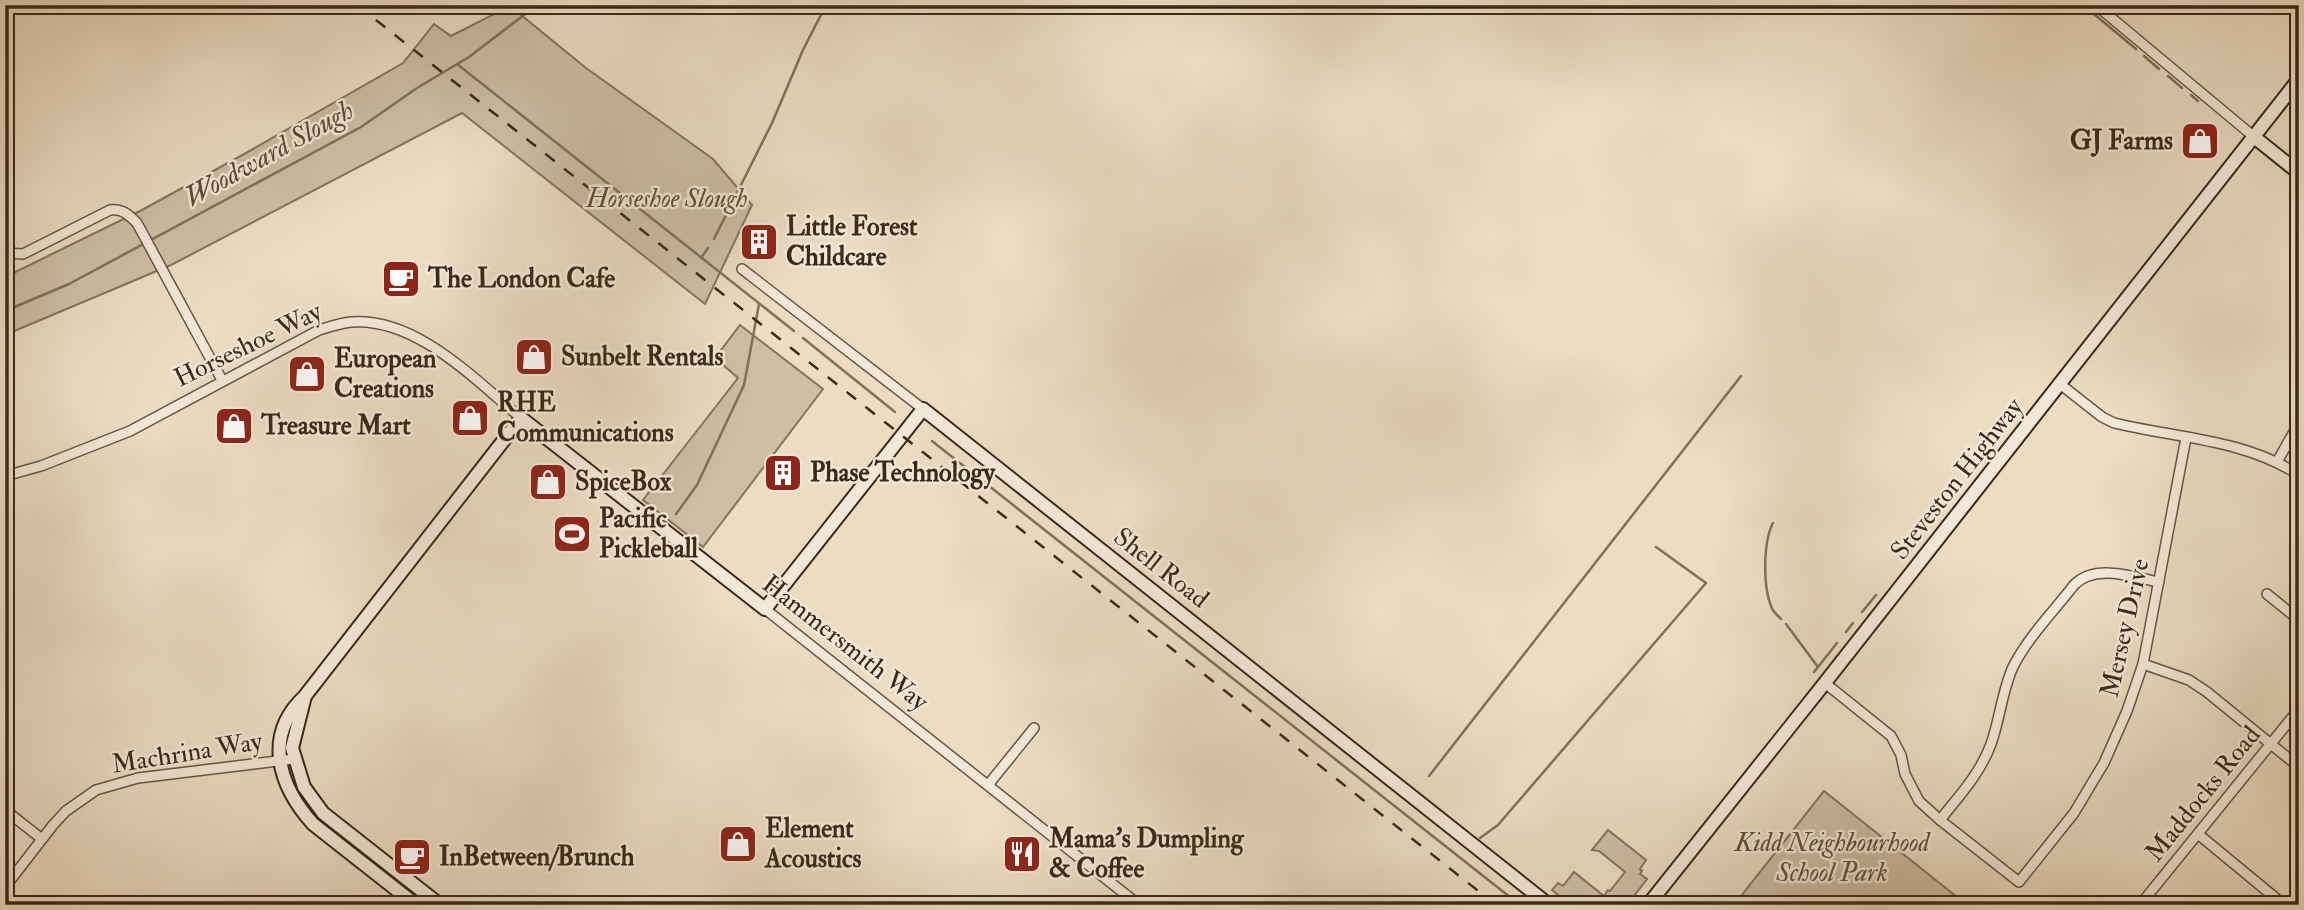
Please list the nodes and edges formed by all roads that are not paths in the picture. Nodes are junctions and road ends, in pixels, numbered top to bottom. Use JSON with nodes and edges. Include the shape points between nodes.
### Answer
{"nodes":[{"id":1,"x":2096,"y":5,"type":"edge"},
{"id":2,"x":2299,"y":79,"type":"edge"},
{"id":3,"x":2253,"y":136,"type":"junction"},
{"id":4,"x":2299,"y":173,"type":"edge"},
{"id":5,"x":5,"y":253,"type":"edge"},
{"id":6,"x":742,"y":269,"type":"dead end"},
{"id":7,"x":222,"y":380,"type":"junction"},
{"id":8,"x":2060,"y":384,"type":"junction"},
{"id":9,"x":923,"y":409,"type":"junction"},
{"id":10,"x":521,"y":418,"type":"junction"},
{"id":11,"x":2299,"y":423,"type":"edge"},
{"id":12,"x":2186,"y":438,"type":"junction"},
{"id":13,"x":2277,"y":461,"type":"junction"},
{"id":14,"x":2299,"y":475,"type":"edge"},
{"id":15,"x":5,"y":476,"type":"edge"},
{"id":16,"x":2159,"y":582,"type":"junction"},
{"id":17,"x":2267,"y":594,"type":"dead end"},
{"id":18,"x":765,"y":609,"type":"junction"},
{"id":19,"x":2299,"y":620,"type":"edge"},
{"id":20,"x":2143,"y":664,"type":"junction"},
{"id":21,"x":1825,"y":683,"type":"junction"},
{"id":22,"x":305,"y":696,"type":"junction"},
{"id":23,"x":2299,"y":709,"type":"edge"},
{"id":24,"x":1034,"y":727,"type":"dead end"},
{"id":25,"x":2270,"y":744,"type":"junction"},
{"id":26,"x":294,"y":759,"type":"junction"},
{"id":27,"x":279,"y":760,"type":"junction"},
{"id":28,"x":2299,"y":766,"type":"edge"},
{"id":29,"x":988,"y":785,"type":"junction"},
{"id":30,"x":5,"y":810,"type":"edge"},
{"id":31,"x":1940,"y":820,"type":"junction"},
{"id":32,"x":2198,"y":834,"type":"junction"},
{"id":33,"x":42,"y":839,"type":"junction"},
{"id":34,"x":5,"y":887,"type":"edge"},
{"id":35,"x":416,"y":905,"type":"edge"},
{"id":36,"x":440,"y":905,"type":"edge"},
{"id":37,"x":1139,"y":905,"type":"edge"},
{"id":38,"x":1549,"y":905,"type":"edge"},
{"id":39,"x":1648,"y":905,"type":"edge"},
{"id":40,"x":2140,"y":905,"type":"edge"},
{"id":41,"x":2284,"y":905,"type":"edge"}],
"edges":[{"from":1,"to":3,"type":"street"},
{"from":2,"to":3,"type":"street","name":"Steveston Highway"},
{"from":3,"to":4,"type":"street"},
{"from":3,"to":8,"type":"street","name":"Steveston Highway"},
{"from":5,"to":7,"type":"street","via":[[23,254],[114,209],[128,215],[137,223]]},
{"from":6,"to":9,"type":"street","name":"Shell Road"},
{"from":7,"to":10,"type":"street","name":"Horseshoe Way","via":[[319,330],[366,323],[396,328],[431,345]]},
{"from":7,"to":15,"type":"street","name":"Horseshoe Way","via":[[130,431],[41,467]]},
{"from":8,"to":12,"type":"street","via":[[2114,423]]},
{"from":8,"to":21,"type":"street","name":"Steveston Highway"},
{"from":9,"to":18,"type":"street"},
{"from":9,"to":38,"type":"street","name":"Shell Road"},
{"from":10,"to":18,"type":"street","name":"Hammersmith Way"},
{"from":10,"to":22,"type":"street"},
{"from":11,"to":13,"type":"street"},
{"from":12,"to":13,"type":"street"},
{"from":12,"to":16,"type":"street","name":"Mersey Drive"},
{"from":13,"to":14,"type":"street"},
{"from":16,"to":20,"type":"street","name":"Mersey Drive"},
{"from":16,"to":31,"type":"street","via":[[2099,573],[2086,575],[2074,585],[2016,661],[1985,758]]},
{"from":17,"to":19,"type":"street"},
{"from":18,"to":29,"type":"street","name":"Hammersmith Way"},
{"from":20,"to":25,"type":"street","via":[[2189,680]]},
{"from":20,"to":31,"type":"street","name":"Mersey Drive","via":[[2104,763],[2074,813],[2019,882]]},
{"from":21,"to":31,"type":"street","via":[[1891,736],[1919,801]]},
{"from":21,"to":39,"type":"street","name":"Steveston Highway"},
{"from":22,"to":26,"type":"street","via":[[293,738]]},
{"from":22,"to":27,"type":"street","via":[[287,717]]},
{"from":23,"to":25,"type":"street","name":"Maddocks Road"},
{"from":24,"to":29,"type":"street"},
{"from":25,"to":28,"type":"street"},
{"from":25,"to":32,"type":"street","name":"Maddocks Road"},
{"from":26,"to":27,"type":"street","name":"Machrina Way"},
{"from":26,"to":36,"type":"street","via":[[304,787],[323,813]]},
{"from":27,"to":33,"type":"street","name":"Machrina Way","via":[[109,785],[66,811]]},
{"from":27,"to":35,"type":"street","via":[[294,800],[313,824]]},
{"from":29,"to":37,"type":"street","name":"Hammersmith Way"},
{"from":30,"to":33,"type":"street"},
{"from":32,"to":40,"type":"street","name":"Maddocks Road"},
{"from":32,"to":41,"type":"street"},
{"from":33,"to":34,"type":"street","name":"Machrina Way"}]}
